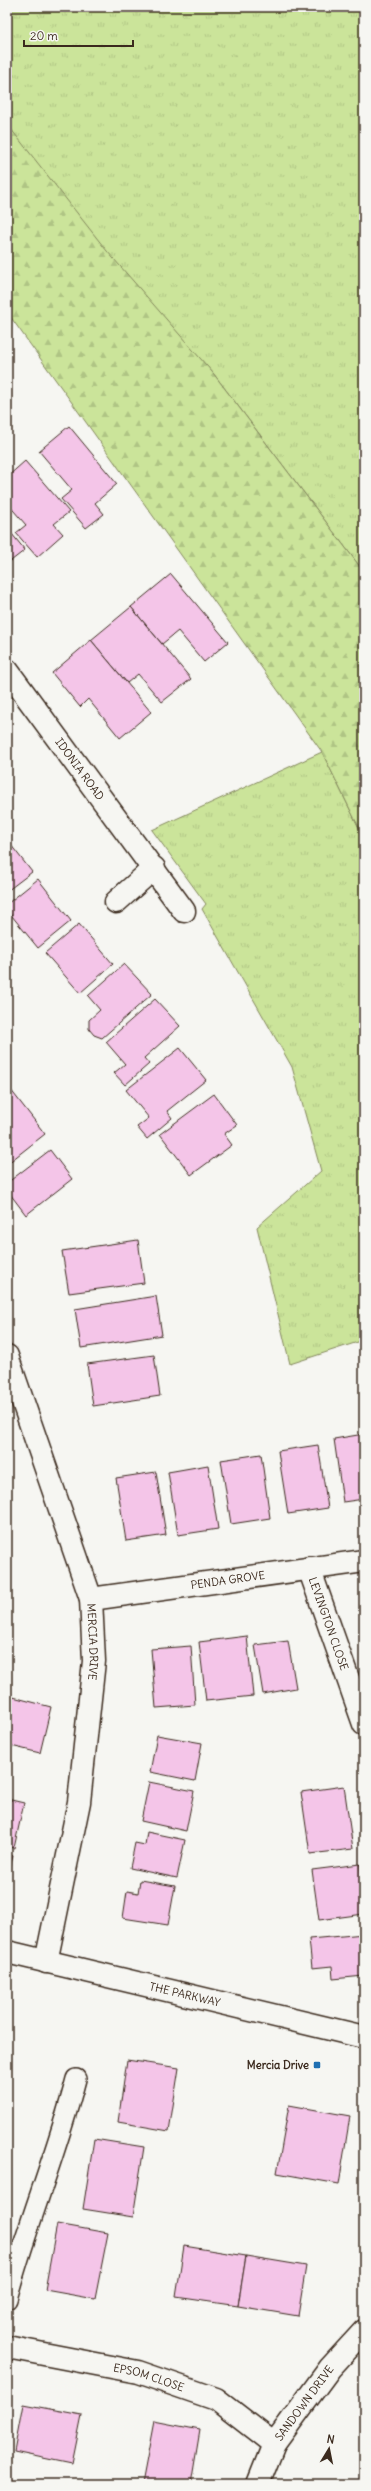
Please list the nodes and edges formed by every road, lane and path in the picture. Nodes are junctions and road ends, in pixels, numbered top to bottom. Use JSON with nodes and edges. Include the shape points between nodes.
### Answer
{"nodes":[{"id":1,"x":7,"y":670,"type":"edge"},
{"id":2,"x":154,"y":868,"type":"junction"},
{"id":3,"x":116,"y":902,"type":"dead end"},
{"id":4,"x":184,"y":911,"type":"dead end"},
{"id":5,"x":7,"y":1356,"type":"edge"},
{"id":6,"x":364,"y":1561,"type":"edge"},
{"id":7,"x":309,"y":1568,"type":"junction"},
{"id":8,"x":91,"y":1599,"type":"junction"},
{"id":9,"x":364,"y":1724,"type":"edge"},
{"id":10,"x":7,"y":1952,"type":"edge"},
{"id":11,"x":46,"y":1962,"type":"junction"},
{"id":12,"x":364,"y":2037,"type":"edge"},
{"id":13,"x":76,"y":2078,"type":"dead end"},
{"id":14,"x":7,"y":2299,"type":"edge"},
{"id":15,"x":364,"y":2331,"type":"edge"},
{"id":16,"x":7,"y":2347,"type":"edge"},
{"id":17,"x":274,"y":2444,"type":"junction"},
{"id":18,"x":258,"y":2484,"type":"edge"}],
"edges":[{"from":1,"to":2,"type":"street","name":"IDONIA ROAD"},
{"from":2,"to":3,"type":"street"},
{"from":2,"to":4,"type":"street","name":"IDONIA ROAD"},
{"from":5,"to":8,"type":"street","name":"MERCIA DRIVE"},
{"from":6,"to":7,"type":"street","name":"PENDA GROVE"},
{"from":7,"to":8,"type":"street","name":"PENDA GROVE"},
{"from":7,"to":9,"type":"street","name":"LEVINGTON CLOSE"},
{"from":8,"to":11,"type":"street","name":"MERCIA DRIVE","via":[[94,1661],[78,1802]]},
{"from":10,"to":11,"type":"street","name":"THE PARKWAY"},
{"from":11,"to":12,"type":"street","name":"THE PARKWAY"},
{"from":13,"to":14,"type":"lane","via":[[53,2159],[19,2253]]},
{"from":15,"to":17,"type":"street","name":"SANDOWN DRIVE","via":[[330,2368]]},
{"from":16,"to":17,"type":"street","name":"EPSOM CLOSE","via":[[138,2372],[216,2399]]},
{"from":17,"to":18,"type":"street","name":"SANDOWN DRIVE"}]}
